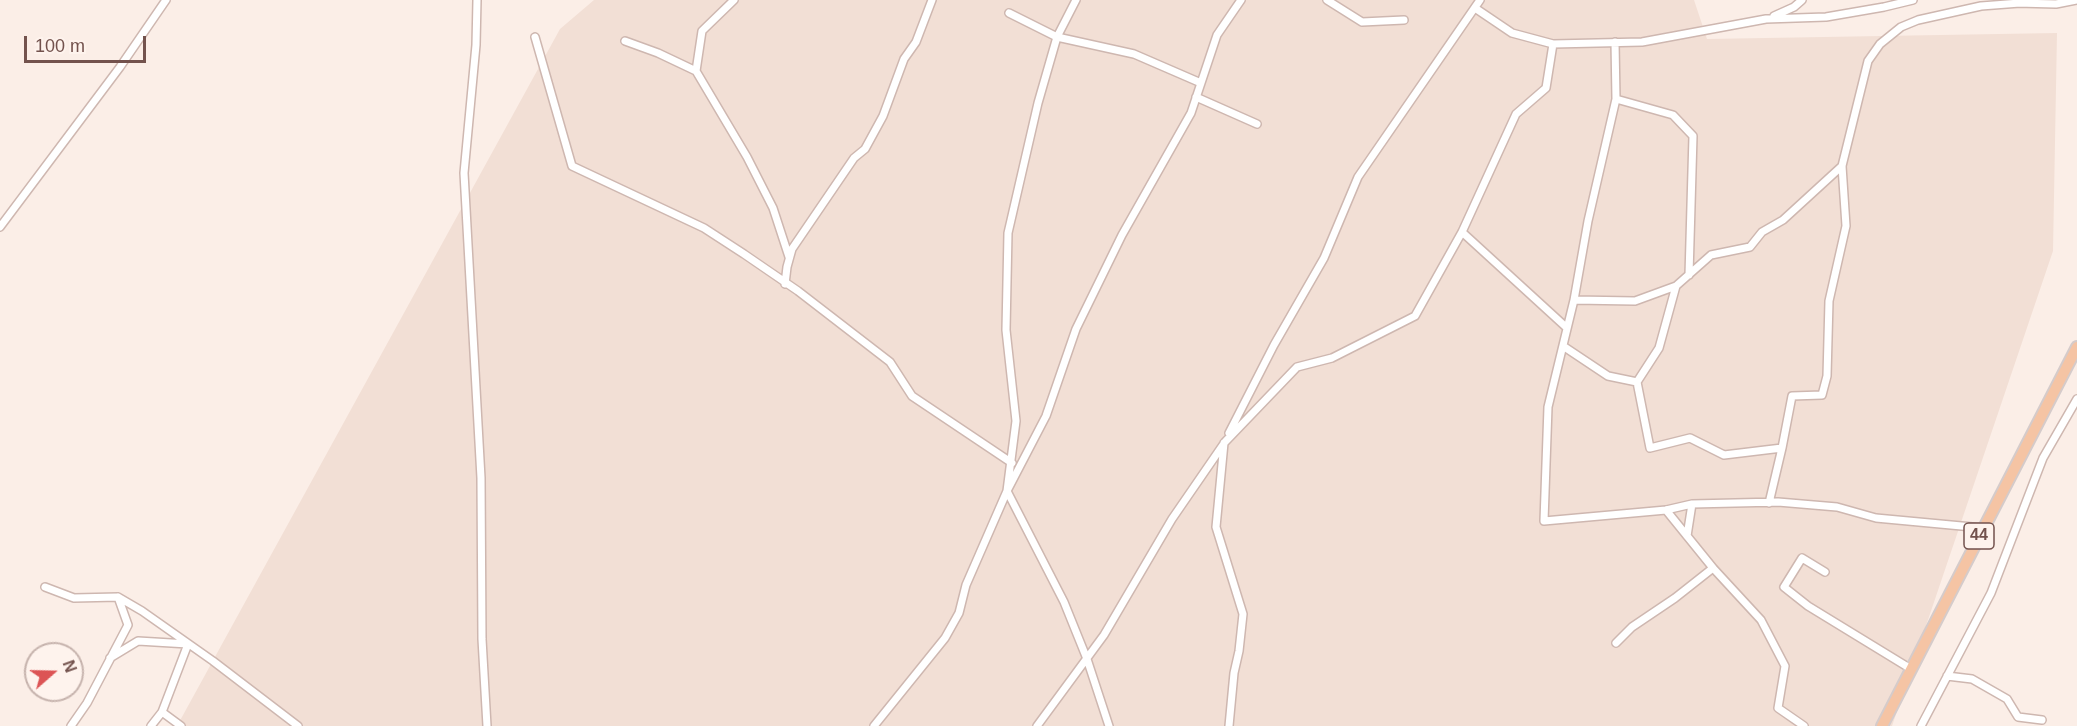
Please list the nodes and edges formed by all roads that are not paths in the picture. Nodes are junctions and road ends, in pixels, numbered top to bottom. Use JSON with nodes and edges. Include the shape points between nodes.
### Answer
{"nodes":[{"id":1,"x":165,"y":0,"type":"edge"},
{"id":2,"x":477,"y":0,"type":"edge"},
{"id":3,"x":734,"y":0,"type":"edge"},
{"id":4,"x":932,"y":0,"type":"edge"},
{"id":5,"x":1076,"y":0,"type":"edge"},
{"id":6,"x":1241,"y":0,"type":"edge"},
{"id":7,"x":1327,"y":0,"type":"edge"},
{"id":8,"x":1480,"y":0,"type":"edge"},
{"id":9,"x":1802,"y":0,"type":"edge"},
{"id":10,"x":1912,"y":0,"type":"edge"},
{"id":11,"x":1991,"y":0,"type":"edge"},
{"id":12,"x":2077,"y":0,"type":"edge"},
{"id":13,"x":2020,"y":3,"type":"junction"},
{"id":14,"x":1475,"y":8,"type":"junction"},
{"id":15,"x":1010,"y":13,"type":"dead end"},
{"id":16,"x":1766,"y":19,"type":"junction"},
{"id":17,"x":1404,"y":20,"type":"dead end"},
{"id":18,"x":1058,"y":37,"type":"junction"},
{"id":19,"x":536,"y":38,"type":"dead end"},
{"id":20,"x":625,"y":41,"type":"dead end"},
{"id":21,"x":1615,"y":42,"type":"junction"},
{"id":22,"x":1553,"y":44,"type":"junction"},
{"id":23,"x":696,"y":71,"type":"junction"},
{"id":24,"x":1201,"y":83,"type":"junction"},
{"id":25,"x":1196,"y":97,"type":"junction"},
{"id":26,"x":1616,"y":99,"type":"junction"},
{"id":27,"x":1257,"y":124,"type":"dead end"},
{"id":28,"x":1842,"y":166,"type":"junction"},
{"id":29,"x":0,"y":227,"type":"edge"},
{"id":30,"x":1462,"y":232,"type":"junction"},
{"id":31,"x":789,"y":258,"type":"junction"},
{"id":32,"x":1689,"y":275,"type":"junction"},
{"id":33,"x":785,"y":284,"type":"junction"},
{"id":34,"x":1676,"y":286,"type":"junction"},
{"id":35,"x":1574,"y":300,"type":"junction"},
{"id":36,"x":1567,"y":328,"type":"junction"},
{"id":37,"x":1563,"y":345,"type":"junction"},
{"id":38,"x":2077,"y":347,"type":"edge"},
{"id":39,"x":1637,"y":382,"type":"junction"},
{"id":40,"x":2077,"y":399,"type":"edge"},
{"id":41,"x":1225,"y":442,"type":"junction"},
{"id":42,"x":1782,"y":448,"type":"junction"},
{"id":43,"x":1011,"y":462,"type":"junction"},
{"id":44,"x":1019,"y":467,"type":"junction"},
{"id":45,"x":1007,"y":491,"type":"junction"},
{"id":46,"x":1769,"y":502,"type":"junction"},
{"id":47,"x":1692,"y":504,"type":"junction"},
{"id":48,"x":1666,"y":510,"type":"junction"},
{"id":49,"x":1983,"y":528,"type":"junction"},
{"id":50,"x":1687,"y":536,"type":"junction"},
{"id":51,"x":1713,"y":568,"type":"junction"},
{"id":52,"x":1825,"y":572,"type":"dead end"},
{"id":53,"x":45,"y":587,"type":"dead end"},
{"id":54,"x":118,"y":597,"type":"junction"},
{"id":55,"x":1616,"y":643,"type":"dead end"},
{"id":56,"x":188,"y":644,"type":"junction"},
{"id":57,"x":110,"y":658,"type":"junction"},
{"id":58,"x":1087,"y":659,"type":"junction"},
{"id":59,"x":1911,"y":669,"type":"junction"},
{"id":60,"x":1947,"y":676,"type":"junction"},
{"id":61,"x":162,"y":712,"type":"junction"},
{"id":62,"x":2042,"y":720,"type":"dead end"},
{"id":63,"x":71,"y":726,"type":"edge"},
{"id":64,"x":151,"y":726,"type":"edge"},
{"id":65,"x":181,"y":726,"type":"edge"},
{"id":66,"x":298,"y":726,"type":"edge"},
{"id":67,"x":487,"y":726,"type":"edge"},
{"id":68,"x":874,"y":726,"type":"edge"},
{"id":69,"x":1037,"y":726,"type":"edge"},
{"id":70,"x":1109,"y":726,"type":"edge"},
{"id":71,"x":1229,"y":726,"type":"edge"},
{"id":72,"x":1804,"y":726,"type":"edge"},
{"id":73,"x":1882,"y":726,"type":"edge"},
{"id":74,"x":1921,"y":726,"type":"edge"}],
"edges":[{"from":1,"to":29,"type":"street"},
{"from":2,"to":67,"type":"street","via":[[464,174],[481,478]]},
{"from":3,"to":23,"type":"street","via":[[702,32]]},
{"from":4,"to":31,"type":"street","via":[[883,116]]},
{"from":5,"to":18,"type":"street"},
{"from":6,"to":24,"type":"street","via":[[1217,35]]},
{"from":7,"to":17,"type":"street","via":[[1362,22]]},
{"from":8,"to":14,"type":"street"},
{"from":9,"to":16,"type":"street"},
{"from":10,"to":16,"type":"street","via":[[1826,17]]},
{"from":11,"to":13,"type":"street"},
{"from":12,"to":13,"type":"street"},
{"from":13,"to":28,"type":"street","via":[[1981,6],[1918,20],[1901,27],[1880,44],[1868,61]]},
{"from":14,"to":22,"type":"street","via":[[1512,33]]},
{"from":14,"to":41,"type":"street","via":[[1358,177],[1324,258]]},
{"from":15,"to":18,"type":"street"},
{"from":16,"to":21,"type":"street","via":[[1642,42]]},
{"from":18,"to":24,"type":"street","via":[[1134,54]]},
{"from":18,"to":43,"type":"street","via":[[1038,103],[1008,233],[1006,330],[1016,421]]},
{"from":19,"to":33,"type":"street","via":[[572,166],[704,228]]},
{"from":20,"to":23,"type":"street"},
{"from":21,"to":22,"type":"street"},
{"from":21,"to":26,"type":"street"},
{"from":22,"to":30,"type":"street","via":[[1546,88],[1516,114]]},
{"from":23,"to":31,"type":"street","via":[[773,208]]},
{"from":24,"to":25,"type":"street"},
{"from":25,"to":27,"type":"street"},
{"from":25,"to":44,"type":"street","via":[[1076,329],[1046,416]]},
{"from":26,"to":32,"type":"street","via":[[1672,115],[1693,136]]},
{"from":26,"to":35,"type":"street"},
{"from":28,"to":32,"type":"street","via":[[1783,220],[1762,232],[1750,247],[1711,255]]},
{"from":28,"to":42,"type":"street","via":[[1846,226],[1829,301],[1827,376],[1822,396],[1792,396]]},
{"from":30,"to":36,"type":"street"},
{"from":30,"to":41,"type":"street","via":[[1414,316],[1332,358],[1297,367]]},
{"from":31,"to":33,"type":"street"},
{"from":32,"to":34,"type":"street"},
{"from":33,"to":43,"type":"street","via":[[890,362],[912,396]]},
{"from":34,"to":35,"type":"street","via":[[1635,301]]},
{"from":34,"to":39,"type":"street","via":[[1659,348]]},
{"from":35,"to":36,"type":"street"},
{"from":36,"to":37,"type":"street"},
{"from":37,"to":39,"type":"street","via":[[1608,376]]},
{"from":37,"to":48,"type":"street","via":[[1548,407],[1544,521]]},
{"from":38,"to":49,"type":"main road","number":"44"},
{"from":39,"to":42,"type":"street","via":[[1650,448],[1690,438],[1724,456]]},
{"from":40,"to":60,"type":"street","number":"44","via":[[2043,459],[1991,593]]},
{"from":41,"to":58,"type":"street","via":[[1172,519]]},
{"from":41,"to":71,"type":"street","via":[[1216,527],[1244,614]]},
{"from":42,"to":46,"type":"street"},
{"from":43,"to":44,"type":"street"},
{"from":43,"to":45,"type":"street"},
{"from":44,"to":45,"type":"street"},
{"from":45,"to":58,"type":"street","via":[[1064,602]]},
{"from":45,"to":68,"type":"street","via":[[966,585],[959,613],[945,638]]},
{"from":46,"to":47,"type":"street"},
{"from":46,"to":49,"type":"street","via":[[1837,507],[1876,518]]},
{"from":47,"to":48,"type":"street"},
{"from":47,"to":50,"type":"street"},
{"from":48,"to":50,"type":"street"},
{"from":49,"to":59,"type":"main road","number":"44"},
{"from":50,"to":51,"type":"street"},
{"from":51,"to":55,"type":"street"},
{"from":51,"to":72,"type":"street","via":[[1761,620],[1785,666],[1778,708]]},
{"from":52,"to":59,"type":"street","via":[[1802,558],[1784,587]]},
{"from":53,"to":54,"type":"street","via":[[74,598]]},
{"from":54,"to":56,"type":"street"},
{"from":54,"to":57,"type":"street","via":[[128,626]]},
{"from":56,"to":57,"type":"street","via":[[138,641]]},
{"from":56,"to":61,"type":"street"},
{"from":56,"to":66,"type":"street"},
{"from":57,"to":63,"type":"street"},
{"from":58,"to":69,"type":"street"},
{"from":58,"to":70,"type":"street"},
{"from":59,"to":73,"type":"main road","number":"44"},
{"from":60,"to":62,"type":"street","via":[[1972,679],[2007,699],[2018,717]]},
{"from":60,"to":74,"type":"street","number":"44"},
{"from":61,"to":64,"type":"street"},
{"from":61,"to":65,"type":"street"}]}
